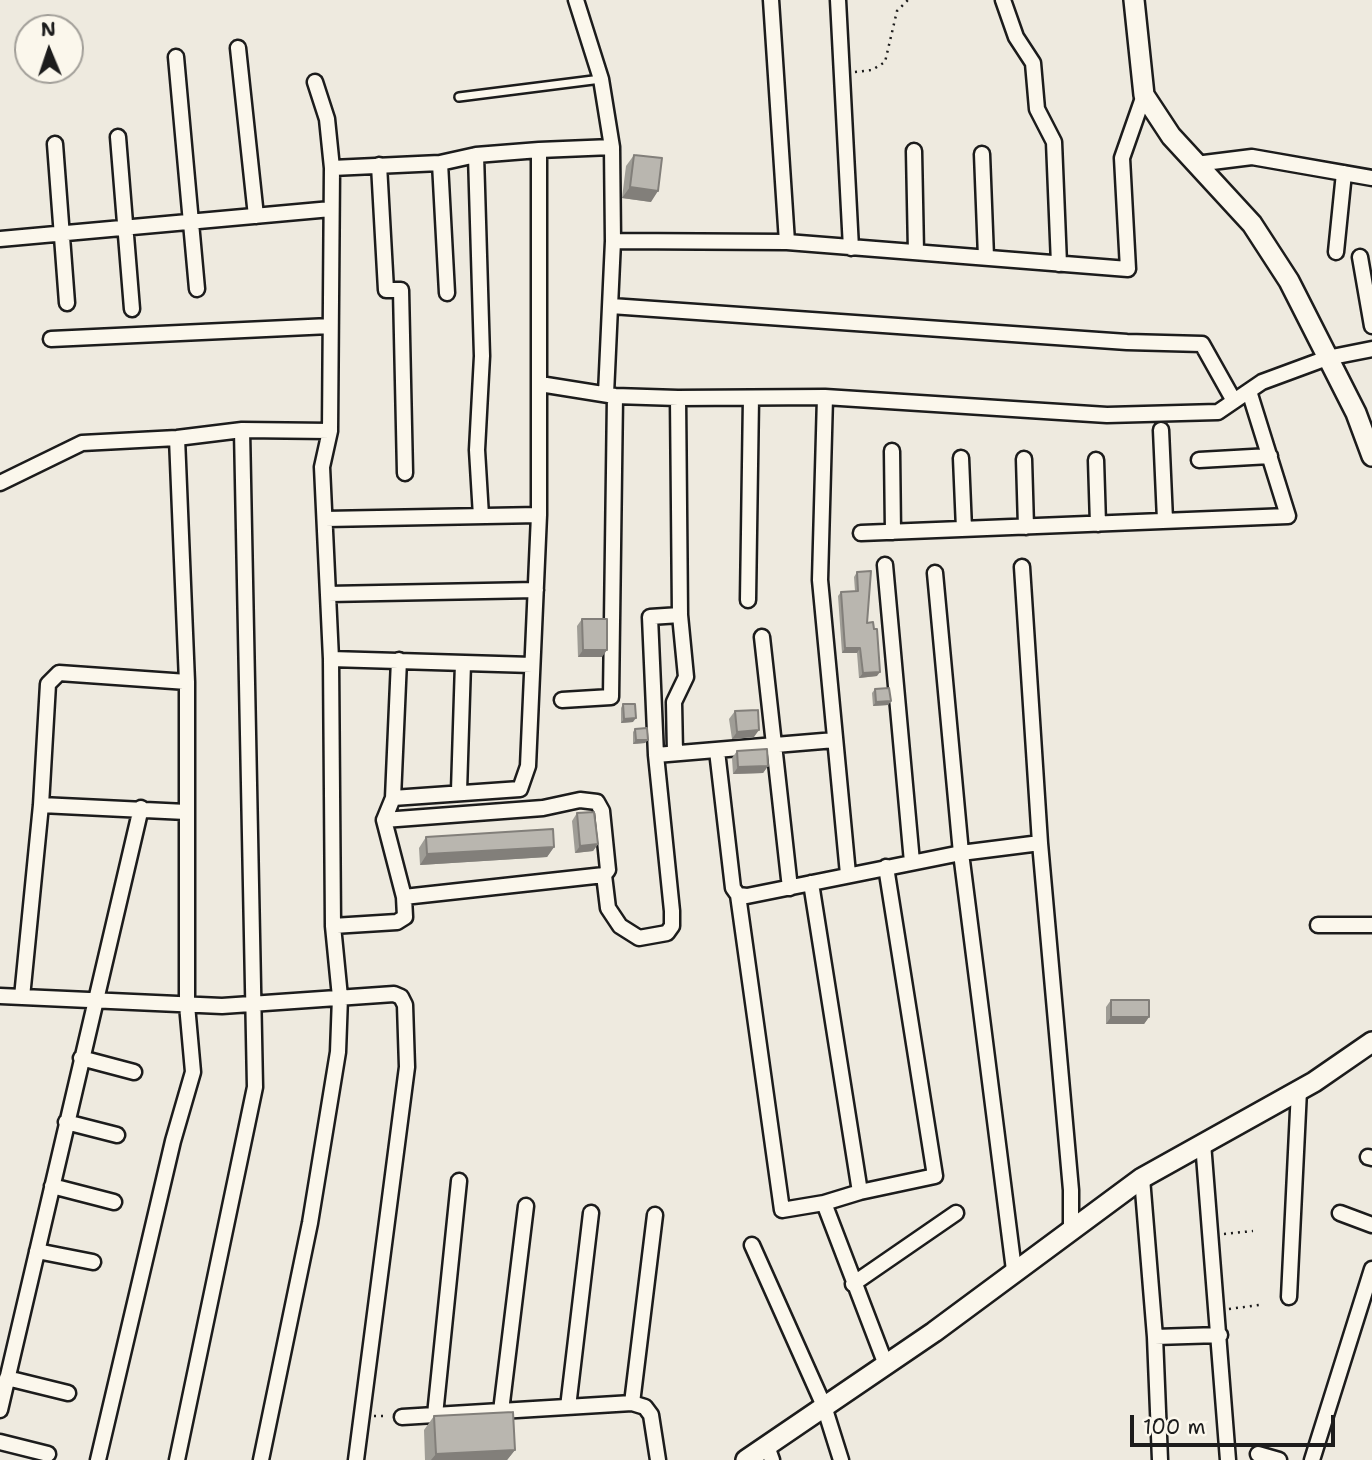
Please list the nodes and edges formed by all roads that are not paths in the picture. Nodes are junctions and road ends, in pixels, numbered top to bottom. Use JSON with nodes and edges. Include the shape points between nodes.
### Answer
{"nodes":[{"id":1,"x":576,"y":0,"type":"edge"},
{"id":2,"x":771,"y":0,"type":"edge"},
{"id":3,"x":838,"y":0,"type":"edge"},
{"id":4,"x":1003,"y":0,"type":"edge"},
{"id":5,"x":1134,"y":0,"type":"edge"},
{"id":6,"x":239,"y":48,"type":"dead end"},
{"id":7,"x":176,"y":57,"type":"dead end"},
{"id":8,"x":601,"y":79,"type":"junction"},
{"id":9,"x":314,"y":82,"type":"dead end"},
{"id":10,"x":1144,"y":95,"type":"junction"},
{"id":11,"x":459,"y":97,"type":"dead end"},
{"id":12,"x":118,"y":137,"type":"dead end"},
{"id":13,"x":55,"y":144,"type":"dead end"},
{"id":14,"x":612,"y":147,"type":"junction"},
{"id":15,"x":539,"y":150,"type":"junction"},
{"id":16,"x":914,"y":151,"type":"dead end"},
{"id":17,"x":982,"y":154,"type":"dead end"},
{"id":18,"x":475,"y":155,"type":"junction"},
{"id":19,"x":440,"y":163,"type":"junction"},
{"id":20,"x":1195,"y":163,"type":"junction"},
{"id":21,"x":379,"y":165,"type":"junction"},
{"id":22,"x":332,"y":168,"type":"junction"},
{"id":23,"x":1344,"y":173,"type":"junction"},
{"id":24,"x":1372,"y":178,"type":"edge"},
{"id":25,"x":331,"y":209,"type":"junction"},
{"id":26,"x":256,"y":216,"type":"junction"},
{"id":27,"x":191,"y":222,"type":"junction"},
{"id":28,"x":126,"y":228,"type":"junction"},
{"id":29,"x":62,"y":233,"type":"junction"},
{"id":30,"x":0,"y":239,"type":"edge"},
{"id":31,"x":613,"y":241,"type":"junction"},
{"id":32,"x":787,"y":242,"type":"junction"},
{"id":33,"x":850,"y":248,"type":"junction"},
{"id":34,"x":916,"y":252,"type":"junction"},
{"id":35,"x":1336,"y":252,"type":"dead end"},
{"id":36,"x":986,"y":257,"type":"junction"},
{"id":37,"x":1360,"y":257,"type":"dead end"},
{"id":38,"x":1059,"y":264,"type":"junction"},
{"id":39,"x":197,"y":289,"type":"dead end"},
{"id":40,"x":447,"y":293,"type":"dead end"},
{"id":41,"x":67,"y":303,"type":"dead end"},
{"id":42,"x":611,"y":306,"type":"junction"},
{"id":43,"x":132,"y":309,"type":"dead end"},
{"id":44,"x":330,"y":326,"type":"junction"},
{"id":45,"x":1372,"y":326,"type":"edge"},
{"id":46,"x":51,"y":339,"type":"dead end"},
{"id":47,"x":1372,"y":349,"type":"edge"},
{"id":48,"x":1327,"y":359,"type":"junction"},
{"id":49,"x":540,"y":384,"type":"junction"},
{"id":50,"x":1249,"y":391,"type":"junction"},
{"id":51,"x":611,"y":395,"type":"junction"},
{"id":52,"x":825,"y":397,"type":"junction"},
{"id":53,"x":678,"y":398,"type":"junction"},
{"id":54,"x":751,"y":398,"type":"junction"},
{"id":55,"x":1234,"y":401,"type":"junction"},
{"id":56,"x":242,"y":430,"type":"junction"},
{"id":57,"x":1161,"y":430,"type":"dead end"},
{"id":58,"x":330,"y":431,"type":"junction"},
{"id":59,"x":177,"y":438,"type":"junction"},
{"id":60,"x":892,"y":451,"type":"dead end"},
{"id":61,"x":1371,"y":453,"type":"edge"},
{"id":62,"x":1270,"y":456,"type":"junction"},
{"id":63,"x":961,"y":458,"type":"dead end"},
{"id":64,"x":1024,"y":459,"type":"dead end"},
{"id":65,"x":1096,"y":460,"type":"dead end"},
{"id":66,"x":1199,"y":460,"type":"dead end"},
{"id":67,"x":405,"y":473,"type":"dead end"},
{"id":68,"x":0,"y":483,"type":"edge"},
{"id":69,"x":539,"y":515,"type":"junction"},
{"id":70,"x":481,"y":516,"type":"junction"},
{"id":71,"x":325,"y":519,"type":"junction"},
{"id":72,"x":1165,"y":520,"type":"junction"},
{"id":73,"x":1098,"y":524,"type":"junction"},
{"id":74,"x":1026,"y":527,"type":"junction"},
{"id":75,"x":964,"y":529,"type":"junction"},
{"id":76,"x":893,"y":532,"type":"junction"},
{"id":77,"x":861,"y":533,"type":"dead end"},
{"id":78,"x":885,"y":565,"type":"dead end"},
{"id":79,"x":1022,"y":567,"type":"dead end"},
{"id":80,"x":935,"y":573,"type":"dead end"},
{"id":81,"x":536,"y":590,"type":"junction"},
{"id":82,"x":328,"y":594,"type":"junction"},
{"id":83,"x":748,"y":600,"type":"dead end"},
{"id":84,"x":680,"y":615,"type":"junction"},
{"id":85,"x":762,"y":637,"type":"dead end"},
{"id":86,"x":331,"y":659,"type":"junction"},
{"id":87,"x":399,"y":660,"type":"junction"},
{"id":88,"x":463,"y":663,"type":"junction"},
{"id":89,"x":532,"y":665,"type":"junction"},
{"id":90,"x":187,"y":682,"type":"junction"},
{"id":91,"x":562,"y":700,"type":"dead end"},
{"id":92,"x":835,"y":740,"type":"junction"},
{"id":93,"x":774,"y":746,"type":"junction"},
{"id":94,"x":718,"y":751,"type":"junction"},
{"id":95,"x":676,"y":753,"type":"junction"},
{"id":96,"x":656,"y":755,"type":"junction"},
{"id":97,"x":459,"y":791,"type":"junction"},
{"id":98,"x":393,"y":799,"type":"junction"},
{"id":99,"x":41,"y":805,"type":"junction"},
{"id":100,"x":141,"y":808,"type":"junction"},
{"id":101,"x":186,"y":812,"type":"junction"},
{"id":102,"x":384,"y":820,"type":"junction"},
{"id":103,"x":1040,"y":843,"type":"junction"},
{"id":104,"x":961,"y":853,"type":"junction"},
{"id":105,"x":912,"y":862,"type":"junction"},
{"id":106,"x":886,"y":867,"type":"junction"},
{"id":107,"x":848,"y":874,"type":"junction"},
{"id":108,"x":604,"y":875,"type":"junction"},
{"id":109,"x":811,"y":883,"type":"junction"},
{"id":110,"x":790,"y":888,"type":"junction"},
{"id":111,"x":738,"y":895,"type":"junction"},
{"id":112,"x":404,"y":897,"type":"junction"},
{"id":113,"x":1318,"y":925,"type":"dead end"},
{"id":114,"x":1372,"y":925,"type":"edge"},
{"id":115,"x":333,"y":926,"type":"junction"},
{"id":116,"x":0,"y":996,"type":"edge"},
{"id":117,"x":22,"y":997,"type":"junction"},
{"id":118,"x":340,"y":997,"type":"junction"},
{"id":119,"x":94,"y":1000,"type":"junction"},
{"id":120,"x":187,"y":1004,"type":"junction"},
{"id":121,"x":255,"y":1005,"type":"junction"},
{"id":122,"x":1372,"y":1042,"type":"edge"},
{"id":123,"x":81,"y":1058,"type":"junction"},
{"id":124,"x":134,"y":1072,"type":"dead end"},
{"id":125,"x":1299,"y":1090,"type":"junction"},
{"id":126,"x":66,"y":1122,"type":"junction"},
{"id":127,"x":117,"y":1135,"type":"dead end"},
{"id":128,"x":1202,"y":1143,"type":"junction"},
{"id":129,"x":1142,"y":1178,"type":"junction"},
{"id":130,"x":458,"y":1181,"type":"dead end"},
{"id":131,"x":52,"y":1186,"type":"junction"},
{"id":132,"x":860,"y":1192,"type":"junction"},
{"id":133,"x":114,"y":1202,"type":"dead end"},
{"id":134,"x":824,"y":1203,"type":"junction"},
{"id":135,"x":526,"y":1206,"type":"dead end"},
{"id":136,"x":591,"y":1213,"type":"dead end"},
{"id":137,"x":956,"y":1213,"type":"dead end"},
{"id":138,"x":1340,"y":1213,"type":"dead end"},
{"id":139,"x":655,"y":1215,"type":"dead end"},
{"id":140,"x":1372,"y":1225,"type":"edge"},
{"id":141,"x":1071,"y":1230,"type":"junction"},
{"id":142,"x":752,"y":1245,"type":"dead end"},
{"id":143,"x":37,"y":1251,"type":"junction"},
{"id":144,"x":93,"y":1262,"type":"dead end"},
{"id":145,"x":1372,"y":1269,"type":"edge"},
{"id":146,"x":1014,"y":1270,"type":"junction"},
{"id":147,"x":853,"y":1284,"type":"junction"},
{"id":148,"x":1289,"y":1297,"type":"dead end"},
{"id":149,"x":1220,"y":1335,"type":"junction"},
{"id":150,"x":1155,"y":1337,"type":"junction"},
{"id":151,"x":886,"y":1364,"type":"junction"},
{"id":152,"x":7,"y":1378,"type":"junction"},
{"id":153,"x":68,"y":1393,"type":"dead end"},
{"id":154,"x":632,"y":1403,"type":"junction"},
{"id":155,"x":824,"y":1406,"type":"junction"},
{"id":156,"x":568,"y":1407,"type":"junction"},
{"id":157,"x":0,"y":1410,"type":"edge"},
{"id":158,"x":501,"y":1411,"type":"junction"},
{"id":159,"x":435,"y":1415,"type":"junction"},
{"id":160,"x":402,"y":1417,"type":"road end"},
{"id":161,"x":0,"y":1442,"type":"edge"},
{"id":162,"x":770,"y":1453,"type":"edge"},
{"id":163,"x":48,"y":1454,"type":"dead end"},
{"id":164,"x":1258,"y":1454,"type":"dead end"},
{"id":165,"x":98,"y":1460,"type":"edge"},
{"id":166,"x":177,"y":1460,"type":"edge"},
{"id":167,"x":261,"y":1460,"type":"edge"},
{"id":168,"x":356,"y":1460,"type":"edge"},
{"id":169,"x":658,"y":1460,"type":"edge"},
{"id":170,"x":746,"y":1460,"type":"edge"},
{"id":171,"x":841,"y":1460,"type":"edge"},
{"id":172,"x":1160,"y":1460,"type":"edge"},
{"id":173,"x":1228,"y":1460,"type":"edge"},
{"id":174,"x":1279,"y":1460,"type":"edge"},
{"id":175,"x":1312,"y":1460,"type":"edge"}],
"edges":[{"from":1,"to":8,"type":"street"},
{"from":2,"to":32,"type":"street"},
{"from":3,"to":33,"type":"street"},
{"from":4,"to":38,"type":"street","via":[[1016,37],[1033,64],[1037,109],[1054,142]]},
{"from":5,"to":10,"type":"street"},
{"from":6,"to":26,"type":"street"},
{"from":7,"to":27,"type":"street"},
{"from":8,"to":11,"type":"lane"},
{"from":8,"to":14,"type":"street"},
{"from":9,"to":22,"type":"street","via":[[327,119]]},
{"from":10,"to":20,"type":"street"},
{"from":10,"to":38,"type":"street","via":[[1122,158],[1128,269]]},
{"from":12,"to":28,"type":"street"},
{"from":13,"to":29,"type":"street"},
{"from":14,"to":15,"type":"street"},
{"from":14,"to":31,"type":"street"},
{"from":15,"to":18,"type":"street"},
{"from":15,"to":49,"type":"street"},
{"from":16,"to":34,"type":"street"},
{"from":17,"to":36,"type":"street"},
{"from":18,"to":19,"type":"street"},
{"from":18,"to":70,"type":"street","via":[[482,344],[477,450]]},
{"from":19,"to":21,"type":"street"},
{"from":19,"to":40,"type":"street"},
{"from":20,"to":23,"type":"street","via":[[1252,157]]},
{"from":20,"to":48,"type":"street","via":[[1252,224],[1289,281]]},
{"from":21,"to":22,"type":"street"},
{"from":21,"to":67,"type":"street","via":[[386,290],[401,290]]},
{"from":22,"to":25,"type":"street"},
{"from":23,"to":24,"type":"street"},
{"from":23,"to":35,"type":"street"},
{"from":25,"to":26,"type":"street"},
{"from":25,"to":44,"type":"street"},
{"from":26,"to":27,"type":"street"},
{"from":27,"to":28,"type":"street"},
{"from":27,"to":39,"type":"street"},
{"from":28,"to":29,"type":"street"},
{"from":28,"to":43,"type":"street"},
{"from":29,"to":30,"type":"street"},
{"from":29,"to":41,"type":"street"},
{"from":31,"to":32,"type":"street"},
{"from":31,"to":42,"type":"street"},
{"from":32,"to":33,"type":"street"},
{"from":33,"to":34,"type":"street"},
{"from":34,"to":36,"type":"street"},
{"from":36,"to":38,"type":"street"},
{"from":37,"to":45,"type":"street"},
{"from":42,"to":51,"type":"street"},
{"from":42,"to":55,"type":"street","via":[[1202,344]]},
{"from":44,"to":46,"type":"street"},
{"from":44,"to":58,"type":"street"},
{"from":47,"to":48,"type":"street"},
{"from":48,"to":50,"type":"street"},
{"from":48,"to":61,"type":"street"},
{"from":49,"to":51,"type":"street"},
{"from":49,"to":69,"type":"street"},
{"from":50,"to":55,"type":"street"},
{"from":50,"to":62,"type":"street"},
{"from":51,"to":53,"type":"street"},
{"from":51,"to":91,"type":"street","via":[[611,697]]},
{"from":52,"to":54,"type":"street"},
{"from":52,"to":55,"type":"street","via":[[1107,415],[1217,412]]},
{"from":52,"to":92,"type":"street","via":[[820,580]]},
{"from":53,"to":54,"type":"street"},
{"from":53,"to":84,"type":"street"},
{"from":54,"to":83,"type":"street"},
{"from":56,"to":58,"type":"street"},
{"from":56,"to":59,"type":"street"},
{"from":56,"to":121,"type":"street"},
{"from":57,"to":72,"type":"street"},
{"from":58,"to":71,"type":"street","via":[[322,467]]},
{"from":59,"to":68,"type":"street","via":[[82,443]]},
{"from":59,"to":90,"type":"street"},
{"from":60,"to":76,"type":"street"},
{"from":62,"to":66,"type":"street"},
{"from":62,"to":72,"type":"street","via":[[1288,516]]},
{"from":63,"to":75,"type":"street"},
{"from":64,"to":74,"type":"street"},
{"from":65,"to":73,"type":"street"},
{"from":69,"to":70,"type":"street"},
{"from":69,"to":81,"type":"street"},
{"from":70,"to":71,"type":"street"},
{"from":71,"to":82,"type":"street"},
{"from":72,"to":73,"type":"street"},
{"from":73,"to":74,"type":"street"},
{"from":74,"to":75,"type":"street"},
{"from":75,"to":76,"type":"street"},
{"from":76,"to":77,"type":"street"},
{"from":78,"to":105,"type":"street"},
{"from":79,"to":103,"type":"street"},
{"from":80,"to":104,"type":"street"},
{"from":81,"to":82,"type":"street"},
{"from":81,"to":89,"type":"street"},
{"from":82,"to":86,"type":"street"},
{"from":84,"to":95,"type":"street","via":[[686,677],[674,702]]},
{"from":84,"to":96,"type":"street","via":[[650,617]]},
{"from":85,"to":93,"type":"street"},
{"from":86,"to":87,"type":"street"},
{"from":86,"to":115,"type":"street"},
{"from":87,"to":88,"type":"street"},
{"from":87,"to":98,"type":"street"},
{"from":88,"to":89,"type":"street"},
{"from":88,"to":97,"type":"street"},
{"from":89,"to":97,"type":"street","via":[[528,766],[520,789]]},
{"from":90,"to":99,"type":"street","via":[[59,673],[48,684]]},
{"from":90,"to":101,"type":"street"},
{"from":92,"to":93,"type":"street"},
{"from":92,"to":107,"type":"street"},
{"from":93,"to":94,"type":"street"},
{"from":93,"to":110,"type":"street"},
{"from":94,"to":95,"type":"street"},
{"from":94,"to":111,"type":"street","via":[[733,888]]},
{"from":95,"to":96,"type":"street"},
{"from":96,"to":108,"type":"street","via":[[672,911],[667,933],[639,938],[620,926],[608,908]]},
{"from":97,"to":98,"type":"street"},
{"from":98,"to":102,"type":"street"},
{"from":99,"to":100,"type":"street"},
{"from":99,"to":117,"type":"street"},
{"from":100,"to":101,"type":"street"},
{"from":100,"to":119,"type":"street"},
{"from":101,"to":120,"type":"street"},
{"from":102,"to":108,"type":"street","via":[[597,802],[608,870]]},
{"from":102,"to":112,"type":"street"},
{"from":103,"to":104,"type":"street"},
{"from":103,"to":141,"type":"street"},
{"from":104,"to":105,"type":"street"},
{"from":104,"to":146,"type":"street"},
{"from":105,"to":106,"type":"street"},
{"from":106,"to":107,"type":"street"},
{"from":106,"to":132,"type":"street","via":[[935,1176]]},
{"from":107,"to":109,"type":"street"},
{"from":108,"to":112,"type":"street"},
{"from":109,"to":110,"type":"street"},
{"from":109,"to":132,"type":"street"},
{"from":110,"to":111,"type":"street"},
{"from":111,"to":134,"type":"street","via":[[782,1210]]},
{"from":112,"to":115,"type":"street","via":[[405,917],[397,922]]},
{"from":113,"to":114,"type":"street"},
{"from":115,"to":118,"type":"street"},
{"from":116,"to":117,"type":"street"},
{"from":117,"to":119,"type":"street"},
{"from":118,"to":121,"type":"street"},
{"from":118,"to":167,"type":"street","via":[[338,1052],[310,1223]]},
{"from":118,"to":168,"type":"street","via":[[394,994],[405,1005],[407,1067]]},
{"from":119,"to":120,"type":"street"},
{"from":119,"to":123,"type":"street"},
{"from":120,"to":121,"type":"street"},
{"from":120,"to":165,"type":"street","via":[[193,1072]]},
{"from":121,"to":166,"type":"street","via":[[255,1087]]},
{"from":122,"to":125,"type":"street"},
{"from":123,"to":124,"type":"street"},
{"from":123,"to":126,"type":"street"},
{"from":125,"to":128,"type":"street"},
{"from":125,"to":148,"type":"street"},
{"from":126,"to":127,"type":"street"},
{"from":126,"to":131,"type":"street"},
{"from":128,"to":129,"type":"street"},
{"from":128,"to":149,"type":"street"},
{"from":129,"to":141,"type":"street"},
{"from":129,"to":150,"type":"street"},
{"from":130,"to":159,"type":"street"},
{"from":131,"to":133,"type":"street"},
{"from":131,"to":143,"type":"street"},
{"from":132,"to":134,"type":"street"},
{"from":134,"to":147,"type":"street"},
{"from":135,"to":158,"type":"street"},
{"from":136,"to":156,"type":"street"},
{"from":137,"to":147,"type":"street"},
{"from":138,"to":140,"type":"street"},
{"from":139,"to":154,"type":"street"},
{"from":141,"to":146,"type":"street"},
{"from":142,"to":155,"type":"street"},
{"from":143,"to":144,"type":"street"},
{"from":143,"to":152,"type":"street"},
{"from":145,"to":175,"type":"street"},
{"from":146,"to":151,"type":"street"},
{"from":147,"to":151,"type":"street"},
{"from":149,"to":150,"type":"street"},
{"from":149,"to":173,"type":"street"},
{"from":150,"to":172,"type":"street"},
{"from":151,"to":155,"type":"street"},
{"from":152,"to":153,"type":"street"},
{"from":152,"to":157,"type":"street"},
{"from":154,"to":156,"type":"street"},
{"from":154,"to":169,"type":"street","via":[[645,1407],[651,1415]]},
{"from":155,"to":162,"type":"street"},
{"from":155,"to":171,"type":"street"},
{"from":156,"to":158,"type":"street"},
{"from":158,"to":159,"type":"street"},
{"from":159,"to":160,"type":"street"},
{"from":161,"to":163,"type":"street"},
{"from":162,"to":170,"type":"street"},
{"from":164,"to":174,"type":"street"}]}
